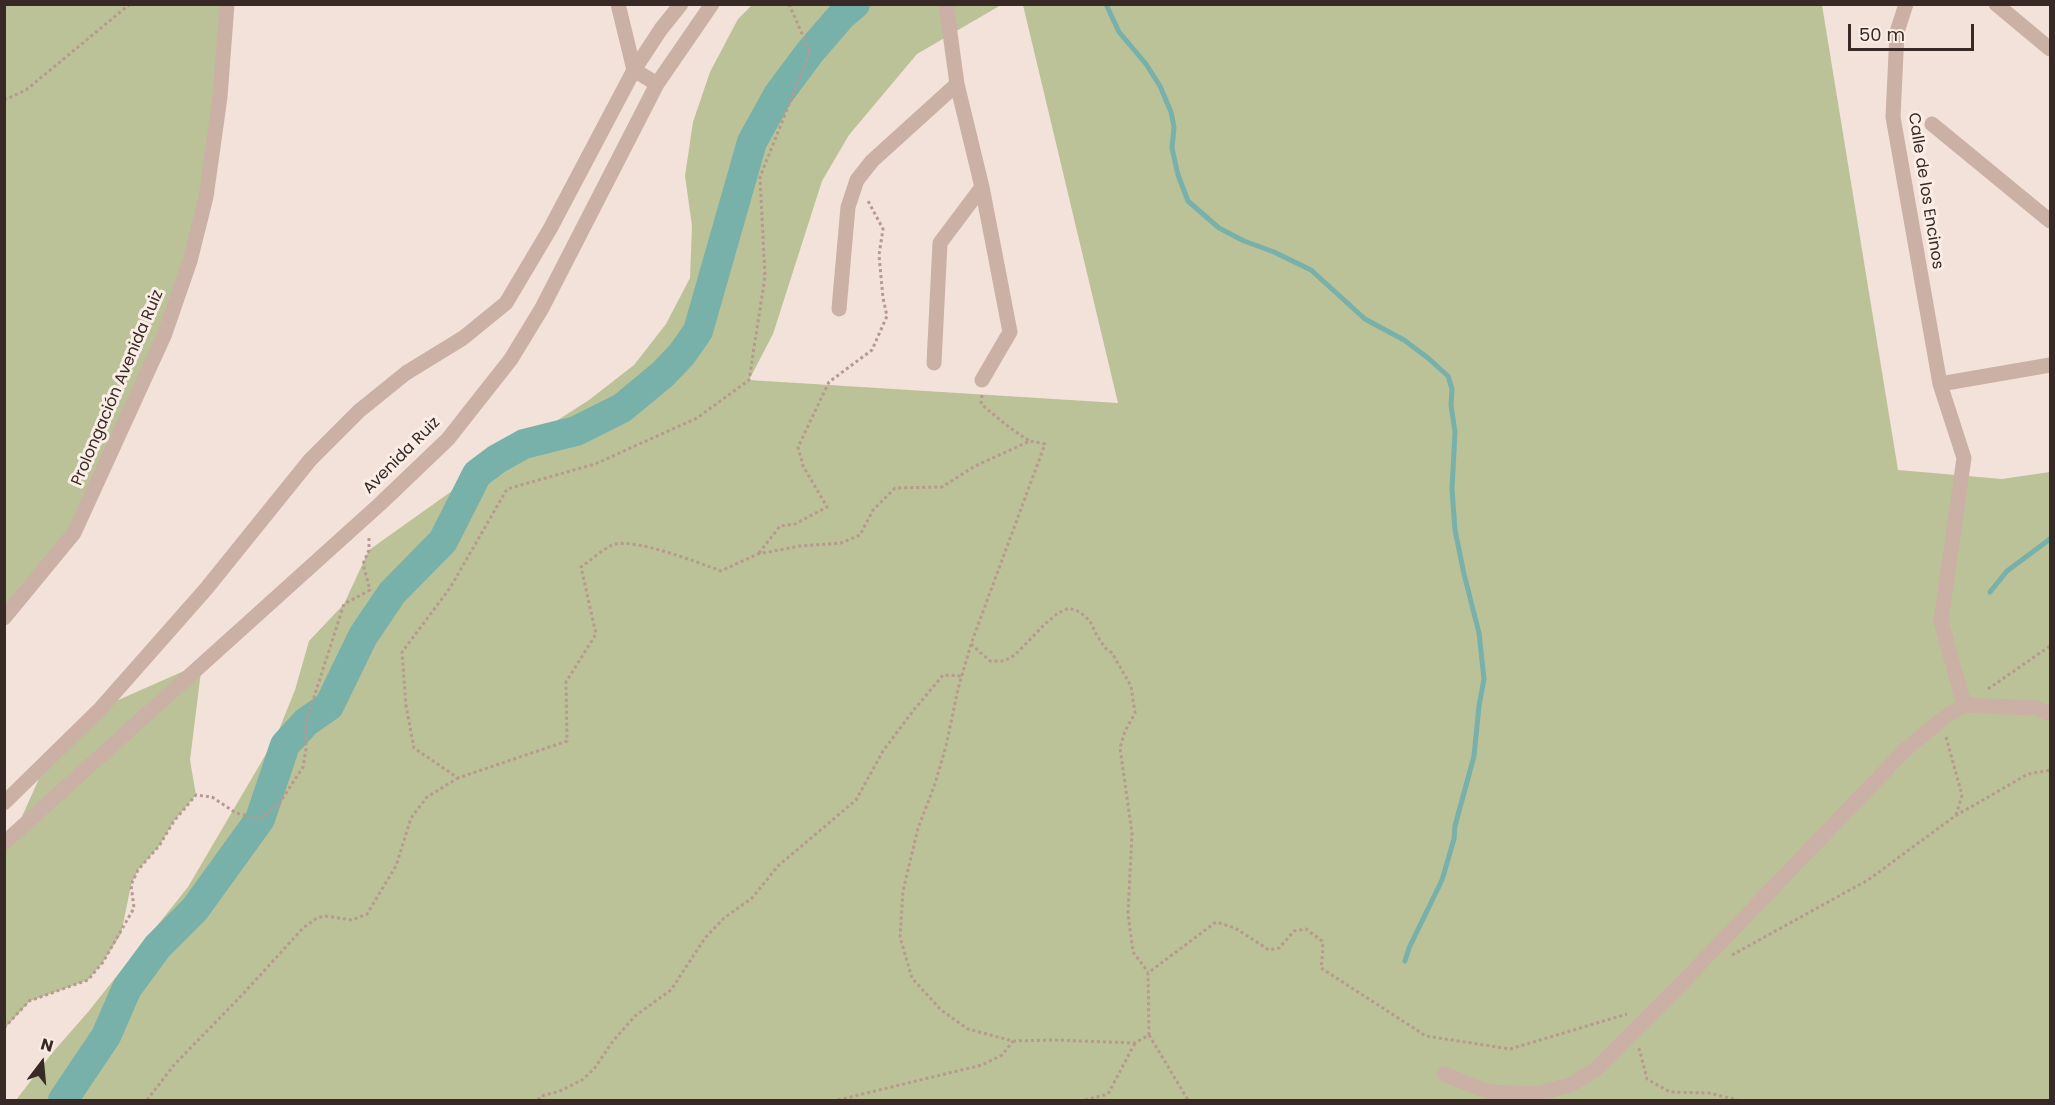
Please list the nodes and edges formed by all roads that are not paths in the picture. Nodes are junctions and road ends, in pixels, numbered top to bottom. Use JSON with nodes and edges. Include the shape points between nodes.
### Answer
{"nodes":[{"id":1,"x":227,"y":4,"type":"edge"},
{"id":2,"x":618,"y":4,"type":"edge"},
{"id":3,"x":681,"y":4,"type":"edge"},
{"id":4,"x":712,"y":4,"type":"edge"},
{"id":5,"x":946,"y":4,"type":"edge"},
{"id":6,"x":1906,"y":4,"type":"edge"},
{"id":7,"x":1996,"y":4,"type":"edge"},
{"id":8,"x":2050,"y":49,"type":"edge"},
{"id":9,"x":633,"y":70,"type":"junction"},
{"id":10,"x":657,"y":84,"type":"junction"},
{"id":11,"x":957,"y":84,"type":"junction"},
{"id":12,"x":1932,"y":124,"type":"dead end"},
{"id":13,"x":982,"y":187,"type":"junction"},
{"id":14,"x":2050,"y":221,"type":"edge"},
{"id":15,"x":839,"y":309,"type":"dead end"},
{"id":16,"x":934,"y":363,"type":"dead end"},
{"id":17,"x":2050,"y":365,"type":"edge"},
{"id":18,"x":982,"y":380,"type":"road end"},
{"id":19,"x":1940,"y":384,"type":"junction"},
{"id":20,"x":4,"y":618,"type":"edge"},
{"id":21,"x":1964,"y":705,"type":"junction"},
{"id":22,"x":2050,"y":714,"type":"edge"},
{"id":23,"x":4,"y":803,"type":"edge"},
{"id":24,"x":4,"y":843,"type":"edge"},
{"id":25,"x":1444,"y":1074,"type":"dead end"}],
"edges":[{"from":1,"to":20,"type":"street","name":"Prolongación Avenida Ruiz","via":[[220,97],[206,197],[190,261],[164,336],[74,533]]},
{"from":2,"to":9,"type":"street"},
{"from":3,"to":9,"type":"street"},
{"from":4,"to":10,"type":"street","name":"Avenida Ruiz"},
{"from":5,"to":11,"type":"street"},
{"from":6,"to":19,"type":"street","name":"Calle de los Encinos","via":[[1897,32],[1893,117]]},
{"from":7,"to":8,"type":"street"},
{"from":9,"to":10,"type":"street"},
{"from":9,"to":23,"type":"street","via":[[550,229],[506,303],[463,338],[406,373],[326,443],[206,589],[101,708]]},
{"from":10,"to":24,"type":"street","name":"Avenida Ruiz","via":[[542,308],[511,359],[448,438],[381,504]]},
{"from":11,"to":13,"type":"street"},
{"from":11,"to":15,"type":"street","via":[[872,161],[857,180],[848,207]]},
{"from":12,"to":14,"type":"street"},
{"from":13,"to":16,"type":"street","via":[[940,243]]},
{"from":13,"to":18,"type":"street","via":[[1010,332]]},
{"from":17,"to":19,"type":"street"},
{"from":19,"to":21,"type":"street","name":"Calle de los Encinos","via":[[1964,458],[1941,621]]},
{"from":21,"to":22,"type":"street","via":[[2036,708]]},
{"from":21,"to":25,"type":"street","via":[[1907,748],[1595,1070],[1570,1085],[1536,1094],[1489,1092]]}]}
